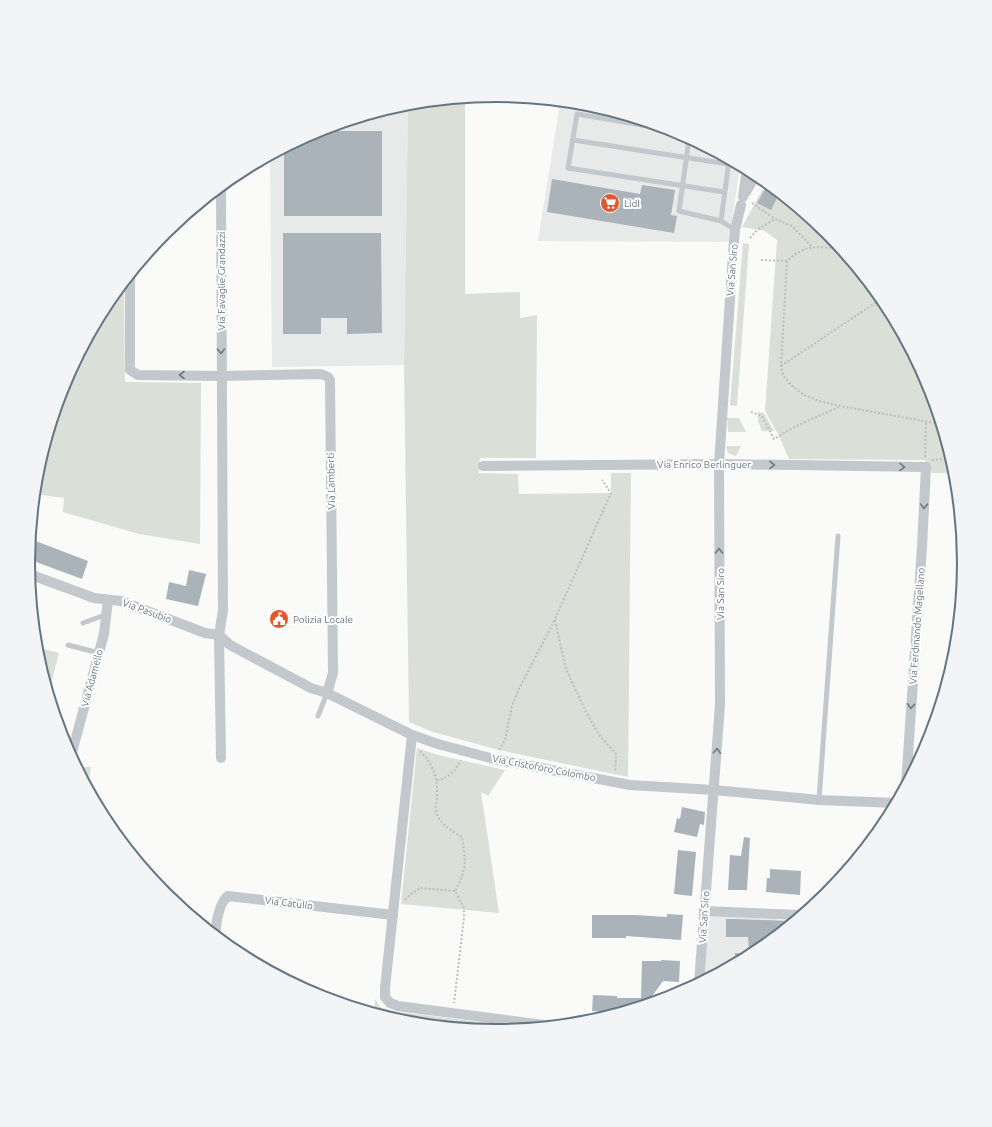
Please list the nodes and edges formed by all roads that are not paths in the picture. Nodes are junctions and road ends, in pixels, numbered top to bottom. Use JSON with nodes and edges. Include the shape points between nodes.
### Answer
{"nodes":[{"id":1,"x":633,"y":123,"type":"edge"},
{"id":2,"x":573,"y":140,"type":"junction"},
{"id":3,"x":688,"y":145,"type":"edge"},
{"id":4,"x":686,"y":157,"type":"junction"},
{"id":5,"x":721,"y":161,"type":"edge"},
{"id":6,"x":728,"y":165,"type":"edge"},
{"id":7,"x":746,"y":176,"type":"edge"},
{"id":8,"x":753,"y":180,"type":"edge"},
{"id":9,"x":683,"y":185,"type":"junction"},
{"id":10,"x":724,"y":192,"type":"junction"},
{"id":11,"x":222,"y":193,"type":"edge"},
{"id":12,"x":741,"y":205,"type":"dead end"},
{"id":13,"x":721,"y":221,"type":"junction"},
{"id":14,"x":735,"y":230,"type":"junction"},
{"id":15,"x":130,"y":283,"type":"edge"},
{"id":16,"x":221,"y":376,"type":"junction"},
{"id":17,"x":925,"y":463,"type":"joint"},
{"id":18,"x":719,"y":464,"type":"junction"},
{"id":19,"x":483,"y":466,"type":"dead end"},
{"id":20,"x":838,"y":536,"type":"dead end"},
{"id":21,"x":35,"y":577,"type":"edge"},
{"id":22,"x":108,"y":600,"type":"junction"},
{"id":23,"x":105,"y":615,"type":"junction"},
{"id":24,"x":84,"y":623,"type":"dead end"},
{"id":25,"x":219,"y":635,"type":"junction"},
{"id":26,"x":68,"y":645,"type":"dead end"},
{"id":27,"x":98,"y":653,"type":"junction"},
{"id":28,"x":327,"y":693,"type":"junction"},
{"id":29,"x":318,"y":716,"type":"dead end"},
{"id":30,"x":412,"y":739,"type":"junction"},
{"id":31,"x":73,"y":747,"type":"edge"},
{"id":32,"x":221,"y":758,"type":"dead end"},
{"id":33,"x":907,"y":771,"type":"edge"},
{"id":34,"x":714,"y":790,"type":"junction"},
{"id":35,"x":819,"y":800,"type":"junction"},
{"id":36,"x":890,"y":803,"type":"edge"},
{"id":37,"x":393,"y":911,"type":"junction"},
{"id":38,"x":704,"y":911,"type":"junction"},
{"id":39,"x":794,"y":915,"type":"edge"},
{"id":40,"x":216,"y":930,"type":"edge"},
{"id":41,"x":699,"y":977,"type":"edge"},
{"id":42,"x":531,"y":1023,"type":"edge"}],
"edges":[{"from":1,"to":2,"type":"lane","via":[[577,114]]},
{"from":2,"to":4,"type":"lane"},
{"from":2,"to":9,"type":"lane","via":[[568,168]]},
{"from":3,"to":4,"type":"lane"},
{"from":4,"to":5,"type":"lane"},
{"from":4,"to":9,"type":"lane"},
{"from":6,"to":10,"type":"lane"},
{"from":7,"to":8,"type":"street","via":[[743,198]]},
{"from":9,"to":10,"type":"lane"},
{"from":9,"to":13,"type":"lane","via":[[679,211]]},
{"from":10,"to":13,"type":"lane"},
{"from":11,"to":16,"type":"street","name":"Via Favaglie Grandazzi","one_way":true},
{"from":12,"to":14,"type":"street","name":"Via San Siro"},
{"from":13,"to":14,"type":"lane"},
{"from":14,"to":18,"type":"street","name":"Via San Siro"},
{"from":16,"to":15,"type":"street","one_way":true,"via":[[138,375],[130,370]]},
{"from":16,"to":25,"type":"street","name":"Via Favaglie Grandazzi","via":[[222,610]]},
{"from":16,"to":28,"type":"street","name":"Via Lamberti","via":[[321,374],[330,380],[333,673]]},
{"from":18,"to":17,"type":"street","name":"Via Enrico Berlinguer","one_way":true},
{"from":17,"to":33,"type":"street","name":"Via Ferdinando Magellano","one_way":true},
{"from":18,"to":19,"type":"street","name":"Via Enrico Berlinguer"},
{"from":34,"to":18,"type":"street","name":"Via San Siro","one_way":true,"via":[[720,705]]},
{"from":20,"to":35,"type":"lane"},
{"from":21,"to":22,"type":"street","name":"Via Pasubio","via":[[94,598]]},
{"from":22,"to":23,"type":"street","name":"Via Adamello"},
{"from":22,"to":25,"type":"street","name":"Via Pasubio","via":[[121,601],[205,633]]},
{"from":23,"to":24,"type":"lane"},
{"from":23,"to":27,"type":"street","name":"Via Adamello","via":[[104,634]]},
{"from":25,"to":28,"type":"street","name":"Via Cristoforo Colombo","via":[[230,645],[311,688]]},
{"from":25,"to":32,"type":"street","name":"Via Favaglie Grandazzi"},
{"from":26,"to":27,"type":"lane"},
{"from":27,"to":31,"type":"street","name":"Via Adamello"},
{"from":28,"to":29,"type":"lane"},
{"from":28,"to":30,"type":"street","name":"Via Cristoforo Colombo"},
{"from":30,"to":34,"type":"street","name":"Via Cristoforo Colombo","via":[[494,759],[630,785]]},
{"from":30,"to":37,"type":"street"},
{"from":34,"to":35,"type":"street","name":"Via Cristoforo Colombo"},
{"from":34,"to":38,"type":"street","name":"Via San Siro"},
{"from":35,"to":36,"type":"street","name":"Via Cristoforo Colombo"},
{"from":37,"to":40,"type":"street","name":"Via Catullo","via":[[228,896],[223,899]]},
{"from":37,"to":42,"type":"street","via":[[385,988],[385,997],[390,1003]]},
{"from":38,"to":39,"type":"street"},
{"from":38,"to":41,"type":"street","name":"Via San Siro"}]}
